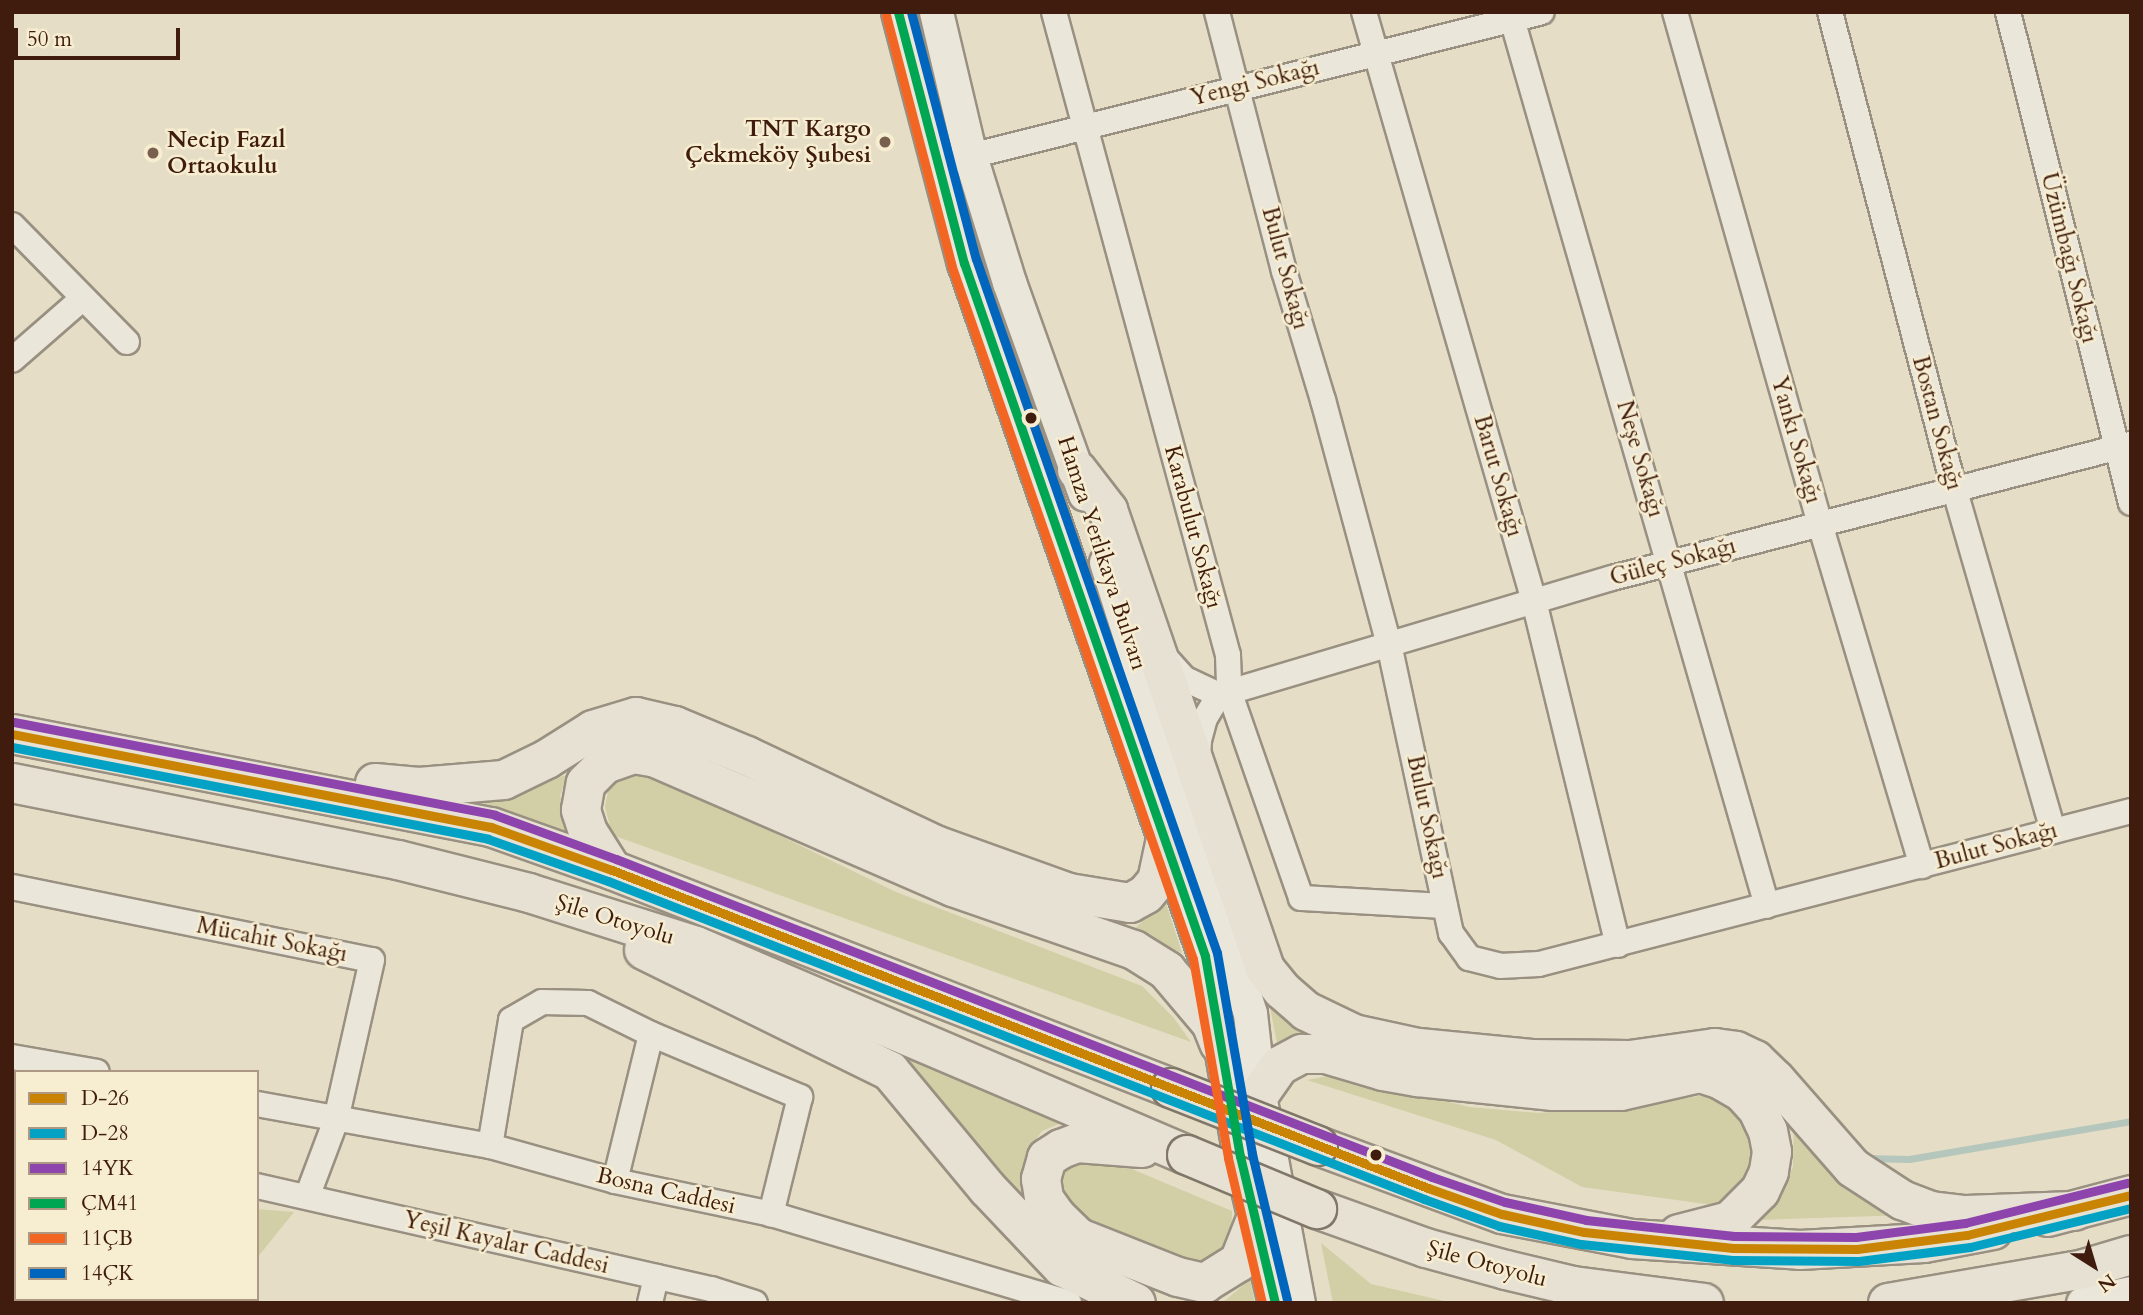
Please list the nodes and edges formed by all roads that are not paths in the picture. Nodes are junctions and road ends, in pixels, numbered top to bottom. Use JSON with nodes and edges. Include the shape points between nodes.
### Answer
{"nodes":[{"id":1,"x":898,"y":12,"type":"edge"},
{"id":2,"x":936,"y":12,"type":"edge"},
{"id":3,"x":1054,"y":12,"type":"edge"},
{"id":4,"x":1217,"y":12,"type":"edge"},
{"id":5,"x":1364,"y":12,"type":"edge"},
{"id":6,"x":1542,"y":12,"type":"edge"},
{"id":7,"x":1675,"y":12,"type":"edge"},
{"id":8,"x":1830,"y":12,"type":"edge"},
{"id":9,"x":2008,"y":12,"type":"edge"},
{"id":10,"x":1511,"y":17,"type":"edge"},
{"id":11,"x":1376,"y":54,"type":"junction"},
{"id":12,"x":1238,"y":86,"type":"junction"},
{"id":13,"x":1084,"y":128,"type":"junction"},
{"id":14,"x":970,"y":156,"type":"junction"},
{"id":15,"x":936,"y":165,"type":"junction"},
{"id":16,"x":12,"y":225,"type":"edge"},
{"id":17,"x":83,"y":298,"type":"junction"},
{"id":18,"x":127,"y":342,"type":"dead end"},
{"id":19,"x":12,"y":360,"type":"edge"},
{"id":20,"x":2123,"y":446,"type":"edge"},
{"id":21,"x":1077,"y":470,"type":"junction"},
{"id":22,"x":1955,"y":491,"type":"junction"},
{"id":23,"x":2131,"y":503,"type":"edge"},
{"id":24,"x":1820,"y":524,"type":"junction"},
{"id":25,"x":1670,"y":563,"type":"junction"},
{"id":26,"x":1534,"y":601,"type":"junction"},
{"id":27,"x":1150,"y":635,"type":"junction"},
{"id":28,"x":1389,"y":644,"type":"junction"},
{"id":29,"x":1224,"y":693,"type":"junction"},
{"id":30,"x":12,"y":734,"type":"edge"},
{"id":31,"x":190,"y":768,"type":"junction"},
{"id":32,"x":1197,"y":772,"type":"junction"},
{"id":33,"x":12,"y":783,"type":"edge"},
{"id":34,"x":2131,"y":811,"type":"edge"},
{"id":35,"x":2053,"y":831,"type":"junction"},
{"id":36,"x":1165,"y":844,"type":"junction"},
{"id":37,"x":1922,"y":866,"type":"junction"},
{"id":38,"x":612,"y":870,"type":"junction"},
{"id":39,"x":13,"y":892,"type":"edge"},
{"id":40,"x":529,"y":893,"type":"junction"},
{"id":41,"x":1445,"y":906,"type":"junction"},
{"id":42,"x":1768,"y":906,"type":"junction"},
{"id":43,"x":1618,"y":945,"type":"junction"},
{"id":44,"x":651,"y":1034,"type":"junction"},
{"id":45,"x":1219,"y":1043,"type":"junction"},
{"id":46,"x":12,"y":1057,"type":"edge"},
{"id":47,"x":85,"y":1070,"type":"edge"},
{"id":48,"x":1259,"y":1095,"type":"junction"},
{"id":49,"x":259,"y":1104,"type":"edge"},
{"id":50,"x":336,"y":1120,"type":"junction"},
{"id":51,"x":490,"y":1146,"type":"junction"},
{"id":52,"x":1188,"y":1155,"type":"junction"},
{"id":53,"x":615,"y":1181,"type":"junction"},
{"id":54,"x":259,"y":1186,"type":"edge"},
{"id":55,"x":2131,"y":1195,"type":"edge"},
{"id":56,"x":307,"y":1198,"type":"junction"},
{"id":57,"x":2074,"y":1211,"type":"junction"},
{"id":58,"x":771,"y":1214,"type":"junction"},
{"id":59,"x":1256,"y":1219,"type":"junction"},
{"id":60,"x":1653,"y":1241,"type":"junction"},
{"id":61,"x":2131,"y":1255,"type":"edge"},
{"id":62,"x":656,"y":1277,"type":"junction"},
{"id":63,"x":1541,"y":1279,"type":"junction"},
{"id":64,"x":2131,"y":1293,"type":"edge"},
{"id":65,"x":1647,"y":1299,"type":"edge"},
{"id":66,"x":650,"y":1303,"type":"edge"},
{"id":67,"x":755,"y":1303,"type":"edge"},
{"id":68,"x":1069,"y":1303,"type":"edge"},
{"id":69,"x":1136,"y":1303,"type":"edge"},
{"id":70,"x":1275,"y":1303,"type":"edge"},
{"id":71,"x":1298,"y":1303,"type":"edge"},
{"id":72,"x":1579,"y":1303,"type":"edge"},
{"id":73,"x":1704,"y":1303,"type":"edge"},
{"id":74,"x":1888,"y":1303,"type":"edge"},
{"id":75,"x":2083,"y":1303,"type":"edge"}],
"edges":[{"from":1,"to":15,"type":"main road","name":"Hamza Yerlikaya Bulvarı"},
{"from":2,"to":14,"type":"main road","name":"Hamza Yerlikaya Bulvarı"},
{"from":3,"to":13,"type":"street","name":"Karabulut Sokağı"},
{"from":4,"to":12,"type":"street","name":"Bulut Sokağı"},
{"from":5,"to":11,"type":"street","name":"Barut Sokağı"},
{"from":6,"to":10,"type":"street","name":"Yengi Sokağı"},
{"from":7,"to":24,"type":"street","name":"Yankı Sokağı"},
{"from":8,"to":22,"type":"street","name":"Bostan Sokağı"},
{"from":9,"to":20,"type":"street","name":"Üzümbağı Sokağı"},
{"from":10,"to":11,"type":"street","name":"Yengi Sokağı"},
{"from":10,"to":25,"type":"street","name":"Neşe Sokağı"},
{"from":11,"to":12,"type":"street","name":"Yengi Sokağı"},
{"from":11,"to":26,"type":"street","name":"Barut Sokağı"},
{"from":12,"to":13,"type":"street","name":"Yengi Sokağı"},
{"from":12,"to":28,"type":"street","name":"Bulut Sokağı","via":[[1284,271]]},
{"from":13,"to":14,"type":"street","name":"Yengi Sokağı"},
{"from":13,"to":29,"type":"street","name":"Karabulut Sokağı","via":[[1228,655]]},
{"from":14,"to":15,"type":"street","name":"Yengi Sokağı"},
{"from":14,"to":21,"type":"main road","name":"Hamza Yerlikaya Bulvarı","via":[[1009,282]]},
{"from":15,"to":36,"type":"main road","name":"Hamza Yerlikaya Bulvarı","via":[[964,263]]},
{"from":16,"to":17,"type":"street"},
{"from":17,"to":18,"type":"street"},
{"from":17,"to":19,"type":"street"},
{"from":20,"to":22,"type":"street","name":"Güleç Sokağı"},
{"from":20,"to":23,"type":"street","name":"Üzümbağı Sokağı"},
{"from":21,"to":27,"type":"highway","via":[[1108,510]]},
{"from":21,"to":48,"type":"main road","name":"Hamza Yerlikaya Bulvarı","via":[[1250,1013]]},
{"from":22,"to":24,"type":"street","name":"Güleç Sokağı"},
{"from":22,"to":35,"type":"street","name":"Bostan Sokağı"},
{"from":24,"to":25,"type":"street","name":"Güleç Sokağı"},
{"from":24,"to":37,"type":"street","name":"Yankı Sokağı"},
{"from":25,"to":26,"type":"street","name":"Güleç Sokağı"},
{"from":25,"to":42,"type":"street","name":"Neşe Sokağı"},
{"from":26,"to":28,"type":"street","name":"Güleç Sokağı"},
{"from":26,"to":43,"type":"street","name":"Barut Sokağı"},
{"from":27,"to":29,"type":"street","via":[[1185,679]]},
{"from":27,"to":32,"type":"highway"},
{"from":28,"to":29,"type":"street","name":"Güleç Sokağı"},
{"from":28,"to":41,"type":"street","name":"Bulut Sokağı"},
{"from":29,"to":32,"type":"street","via":[[1205,718]]},
{"from":29,"to":41,"type":"street","name":"Karabulut Sokağı","via":[[1301,898]]},
{"from":30,"to":31,"type":"highway","name":"Şile Otoyolu"},
{"from":31,"to":36,"type":"highway","via":[[419,787],[504,780],[593,730],[636,717],[675,726],[935,845],[1069,893],[1130,903],[1157,881]]},
{"from":31,"to":38,"type":"highway","name":"Şile Otoyolu","via":[[491,827]]},
{"from":32,"to":57,"type":"highway","via":[[1265,969],[1282,990],[1316,1016],[1354,1034],[1419,1048],[1531,1059],[1630,1060],[1715,1048],[1736,1051],[1755,1060],[1774,1079],[1853,1168],[1902,1200],[1931,1211],[1965,1215]]},
{"from":33,"to":40,"type":"highway","name":"Şile Otoyolu","via":[[398,860]]},
{"from":34,"to":35,"type":"street","name":"Bulut Sokağı"},
{"from":35,"to":37,"type":"street","name":"Bulut Sokağı"},
{"from":36,"to":45,"type":"main road","name":"Hamza Yerlikaya Bulvarı","via":[[1205,956]]},
{"from":37,"to":42,"type":"street","name":"Bulut Sokağı"},
{"from":38,"to":45,"type":"highway","via":[[588,832],[581,810],[586,783],[605,764],[634,754],[656,758],[953,887],[1134,950],[1167,971],[1211,1023]]},
{"from":38,"to":60,"type":"highway","name":"Şile Otoyolu","bridge":true,"via":[[1318,1146],[1502,1213],[1584,1232]]},
{"from":39,"to":50,"type":"street","name":"Mücahit Sokağı","via":[[372,960]]},
{"from":40,"to":52,"type":"highway","name":"Şile Otoyolu","via":[[696,946]]},
{"from":40,"to":69,"type":"highway","via":[[890,1071],[988,1189],[1062,1267]]},
{"from":41,"to":43,"type":"street","name":"Bulut Sokağı","via":[[1451,933],[1469,958],[1500,966],[1539,964]]},
{"from":42,"to":43,"type":"street","name":"Bulut Sokağı"},
{"from":44,"to":51,"type":"street","via":[[588,1003],[542,1002],[511,1020]]},
{"from":44,"to":53,"type":"street"},
{"from":44,"to":58,"type":"street","via":[[800,1097]]},
{"from":45,"to":59,"type":"main road","name":"Hamza Yerlikaya Bulvarı"},
{"from":46,"to":47,"type":"street"},
{"from":48,"to":60,"type":"highway","via":[[1279,1066],[1302,1054],[1326,1054],[1383,1072],[1553,1091],[1621,1091],[1700,1073],[1721,1080],[1742,1092],[1758,1110],[1772,1152],[1769,1172],[1760,1191],[1730,1221]]},
{"from":48,"to":71,"type":"main road","name":"Hamza Yerlikaya Bulvarı"},
{"from":49,"to":50,"type":"street","name":"Bosna Caddesi"},
{"from":50,"to":51,"type":"street","name":"Bosna Caddesi"},
{"from":50,"to":56,"type":"street","name":"Mücahit Sokağı"},
{"from":51,"to":53,"type":"street","name":"Bosna Caddesi"},
{"from":52,"to":59,"type":"highway","via":[[1077,1143],[1046,1158],[1041,1179],[1044,1199],[1080,1238],[1205,1283],[1239,1262]]},
{"from":52,"to":63,"type":"highway","name":"Şile Otoyolu","bridge":true,"via":[[1426,1248]]},
{"from":53,"to":58,"type":"street","name":"Bosna Caddesi"},
{"from":54,"to":56,"type":"street","name":"Yeşil Kayalar Caddesi"},
{"from":55,"to":57,"type":"highway"},
{"from":56,"to":62,"type":"street","name":"Yeşil Kayalar Caddesi"},
{"from":57,"to":60,"type":"highway","via":[[1967,1236],[1857,1249],[1746,1249]]},
{"from":58,"to":68,"type":"street","name":"Bosna Caddesi"},
{"from":59,"to":70,"type":"main road","name":"Hamza Yerlikaya Bulvarı"},
{"from":61,"to":74,"type":"highway","via":[[2084,1269]]},
{"from":62,"to":66,"type":"street"},
{"from":62,"to":67,"type":"street","name":"Yeşil Kayalar Caddesi"},
{"from":63,"to":65,"type":"highway","name":"Şile Otoyolu"},
{"from":63,"to":72,"type":"highway"},
{"from":64,"to":75,"type":"main road"},
{"from":65,"to":73,"type":"highway","name":"Şile Otoyolu"}]}
